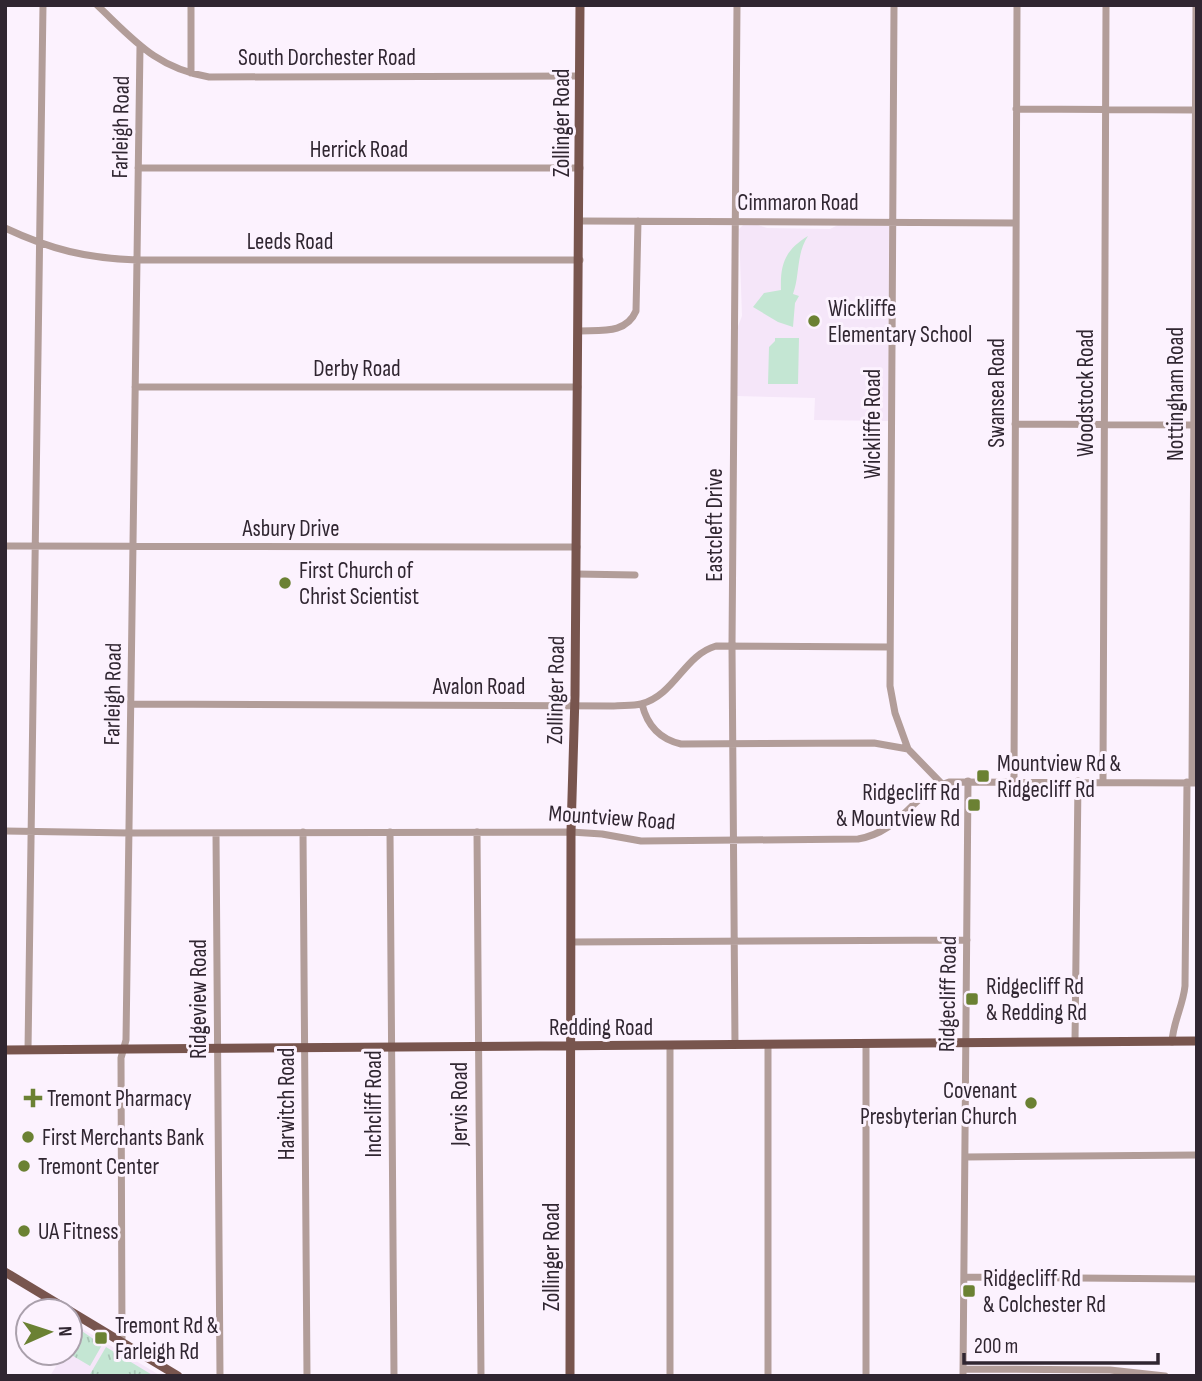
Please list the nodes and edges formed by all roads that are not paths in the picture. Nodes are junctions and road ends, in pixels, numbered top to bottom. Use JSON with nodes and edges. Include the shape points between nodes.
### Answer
{"nodes":[{"id":1,"x":43,"y":5,"type":"edge"},
{"id":2,"x":97,"y":5,"type":"edge"},
{"id":3,"x":191,"y":5,"type":"edge"},
{"id":4,"x":580,"y":5,"type":"edge"},
{"id":5,"x":737,"y":5,"type":"edge"},
{"id":6,"x":894,"y":5,"type":"edge"},
{"id":7,"x":1017,"y":5,"type":"edge"},
{"id":8,"x":1106,"y":5,"type":"edge"},
{"id":9,"x":1196,"y":5,"type":"edge"},
{"id":10,"x":140,"y":46,"type":"junction"},
{"id":11,"x":191,"y":73,"type":"junction"},
{"id":12,"x":580,"y":76,"type":"junction"},
{"id":13,"x":1016,"y":110,"type":"junction"},
{"id":14,"x":1105,"y":110,"type":"junction"},
{"id":15,"x":1196,"y":110,"type":"edge"},
{"id":16,"x":138,"y":168,"type":"junction"},
{"id":17,"x":580,"y":168,"type":"junction"},
{"id":18,"x":580,"y":221,"type":"junction"},
{"id":19,"x":638,"y":221,"type":"junction"},
{"id":20,"x":735,"y":221,"type":"junction"},
{"id":21,"x":892,"y":222,"type":"junction"},
{"id":22,"x":1016,"y":223,"type":"junction"},
{"id":23,"x":5,"y":228,"type":"edge"},
{"id":24,"x":40,"y":244,"type":"junction"},
{"id":25,"x":137,"y":260,"type":"junction"},
{"id":26,"x":580,"y":260,"type":"junction"},
{"id":27,"x":579,"y":331,"type":"junction"},
{"id":28,"x":135,"y":387,"type":"junction"},
{"id":29,"x":578,"y":387,"type":"junction"},
{"id":30,"x":1015,"y":425,"type":"junction"},
{"id":31,"x":1104,"y":425,"type":"junction"},
{"id":32,"x":1196,"y":425,"type":"edge"},
{"id":33,"x":5,"y":545,"type":"edge"},
{"id":34,"x":35,"y":546,"type":"junction"},
{"id":35,"x":133,"y":547,"type":"junction"},
{"id":36,"x":577,"y":547,"type":"junction"},
{"id":37,"x":576,"y":574,"type":"junction"},
{"id":38,"x":635,"y":575,"type":"dead end"},
{"id":39,"x":732,"y":646,"type":"junction"},
{"id":40,"x":890,"y":647,"type":"junction"},
{"id":41,"x":131,"y":704,"type":"junction"},
{"id":42,"x":642,"y":704,"type":"junction"},
{"id":43,"x":575,"y":705,"type":"junction"},
{"id":44,"x":733,"y":744,"type":"junction"},
{"id":45,"x":908,"y":749,"type":"junction"},
{"id":46,"x":1014,"y":780,"type":"junction"},
{"id":47,"x":968,"y":781,"type":"junction"},
{"id":48,"x":1078,"y":781,"type":"junction"},
{"id":49,"x":1102,"y":781,"type":"junction"},
{"id":50,"x":1192,"y":782,"type":"edge"},
{"id":51,"x":942,"y":784,"type":"junction"},
{"id":52,"x":5,"y":831,"type":"edge"},
{"id":53,"x":31,"y":831,"type":"junction"},
{"id":54,"x":303,"y":832,"type":"junction"},
{"id":55,"x":390,"y":832,"type":"junction"},
{"id":56,"x":477,"y":832,"type":"junction"},
{"id":57,"x":571,"y":832,"type":"junction"},
{"id":58,"x":129,"y":833,"type":"junction"},
{"id":59,"x":216,"y":833,"type":"junction"},
{"id":60,"x":733,"y":841,"type":"junction"},
{"id":61,"x":967,"y":940,"type":"junction"},
{"id":62,"x":734,"y":941,"type":"junction"},
{"id":63,"x":571,"y":942,"type":"junction"},
{"id":64,"x":1172,"y":1041,"type":"junction"},
{"id":65,"x":1197,"y":1041,"type":"edge"},
{"id":66,"x":1075,"y":1042,"type":"junction"},
{"id":67,"x":966,"y":1043,"type":"junction"},
{"id":68,"x":866,"y":1044,"type":"junction"},
{"id":69,"x":571,"y":1045,"type":"junction"},
{"id":70,"x":735,"y":1045,"type":"junction"},
{"id":71,"x":768,"y":1045,"type":"junction"},
{"id":72,"x":670,"y":1046,"type":"junction"},
{"id":73,"x":392,"y":1047,"type":"junction"},
{"id":74,"x":478,"y":1047,"type":"junction"},
{"id":75,"x":218,"y":1048,"type":"junction"},
{"id":76,"x":305,"y":1048,"type":"junction"},
{"id":77,"x":28,"y":1049,"type":"junction"},
{"id":78,"x":124,"y":1049,"type":"junction"},
{"id":79,"x":5,"y":1050,"type":"edge"},
{"id":80,"x":1197,"y":1155,"type":"edge"},
{"id":81,"x":965,"y":1157,"type":"junction"},
{"id":82,"x":5,"y":1272,"type":"edge"},
{"id":83,"x":964,"y":1277,"type":"junction"},
{"id":84,"x":1197,"y":1279,"type":"edge"},
{"id":85,"x":122,"y":1342,"type":"junction"},
{"id":86,"x":963,"y":1372,"type":"edge"},
{"id":87,"x":178,"y":1376,"type":"edge"},
{"id":88,"x":220,"y":1376,"type":"edge"},
{"id":89,"x":307,"y":1376,"type":"edge"},
{"id":90,"x":394,"y":1376,"type":"edge"},
{"id":91,"x":481,"y":1376,"type":"edge"},
{"id":92,"x":570,"y":1376,"type":"edge"},
{"id":93,"x":670,"y":1376,"type":"edge"},
{"id":94,"x":768,"y":1376,"type":"edge"},
{"id":95,"x":866,"y":1376,"type":"edge"},
{"id":96,"x":1165,"y":1376,"type":"edge"}],
"edges":[{"from":1,"to":24,"type":"street"},
{"from":2,"to":10,"type":"street","name":"South Dorchester Road"},
{"from":3,"to":11,"type":"street"},
{"from":4,"to":12,"type":"main road","name":"Zollinger Road"},
{"from":5,"to":20,"type":"street","name":"Eastcleft Drive"},
{"from":6,"to":21,"type":"street","name":"Wickliffe Road"},
{"from":7,"to":13,"type":"street","name":"Swansea Road"},
{"from":8,"to":14,"type":"street","name":"Woodstock Road"},
{"from":9,"to":15,"type":"street","name":"Nottingham Road"},
{"from":10,"to":11,"type":"street","name":"South Dorchester Road"},
{"from":10,"to":16,"type":"street","name":"Farleigh Road"},
{"from":11,"to":12,"type":"street","name":"South Dorchester Road","via":[[223,77]]},
{"from":12,"to":17,"type":"main road","name":"Zollinger Road"},
{"from":13,"to":14,"type":"street"},
{"from":13,"to":22,"type":"street","name":"Swansea Road"},
{"from":14,"to":15,"type":"street"},
{"from":14,"to":31,"type":"street","name":"Woodstock Road"},
{"from":15,"to":32,"type":"street","name":"Nottingham Road"},
{"from":16,"to":17,"type":"street","name":"Herrick Road"},
{"from":16,"to":25,"type":"street","name":"Farleigh Road"},
{"from":17,"to":18,"type":"main road","name":"Zollinger Road"},
{"from":18,"to":19,"type":"street","name":"Cimmaron Road"},
{"from":18,"to":26,"type":"main road","name":"Zollinger Road"},
{"from":19,"to":20,"type":"street","name":"Cimmaron Road"},
{"from":19,"to":27,"type":"street","via":[[632,320],[624,327]]},
{"from":20,"to":21,"type":"street","name":"Cimmaron Road"},
{"from":20,"to":39,"type":"street","name":"Eastcleft Drive"},
{"from":21,"to":22,"type":"street","name":"Cimmaron Road"},
{"from":21,"to":40,"type":"street","name":"Wickliffe Road"},
{"from":22,"to":30,"type":"street","name":"Swansea Road"},
{"from":23,"to":24,"type":"street","name":"Leeds Road"},
{"from":24,"to":25,"type":"street","name":"Leeds Road","via":[[97,258]]},
{"from":24,"to":34,"type":"street"},
{"from":25,"to":26,"type":"street","name":"Leeds Road"},
{"from":25,"to":28,"type":"street","name":"Farleigh Road"},
{"from":26,"to":27,"type":"main road","name":"Zollinger Road"},
{"from":27,"to":29,"type":"main road","name":"Zollinger Road"},
{"from":28,"to":29,"type":"street","name":"Derby Road"},
{"from":28,"to":35,"type":"street","name":"Farleigh Road"},
{"from":29,"to":36,"type":"main road","name":"Zollinger Road"},
{"from":30,"to":31,"type":"street"},
{"from":30,"to":46,"type":"street","name":"Swansea Road"},
{"from":31,"to":32,"type":"street"},
{"from":31,"to":49,"type":"street","name":"Woodstock Road"},
{"from":32,"to":50,"type":"street","name":"Nottingham Road"},
{"from":33,"to":34,"type":"street","name":"Asbury Drive"},
{"from":34,"to":35,"type":"street","name":"Asbury Drive"},
{"from":34,"to":53,"type":"street"},
{"from":35,"to":36,"type":"street","name":"Asbury Drive"},
{"from":35,"to":41,"type":"street","name":"Farleigh Road"},
{"from":36,"to":37,"type":"main road","name":"Zollinger Road"},
{"from":37,"to":38,"type":"street"},
{"from":37,"to":43,"type":"main road","name":"Zollinger Road"},
{"from":39,"to":40,"type":"street"},
{"from":39,"to":42,"type":"street","via":[[702,652],[667,689]]},
{"from":39,"to":44,"type":"street","name":"Eastcleft Drive"},
{"from":40,"to":45,"type":"street","name":"Wickliffe Road","via":[[892,698]]},
{"from":41,"to":43,"type":"street","name":"Avalon Road"},
{"from":41,"to":58,"type":"street","name":"Farleigh Road"},
{"from":42,"to":43,"type":"street","name":"Avalon Road"},
{"from":42,"to":44,"type":"street","via":[[649,723],[664,738],[681,744]]},
{"from":43,"to":57,"type":"main road","name":"Zollinger Road"},
{"from":44,"to":45,"type":"street","via":[[874,743]]},
{"from":44,"to":60,"type":"street","name":"Eastcleft Drive"},
{"from":45,"to":51,"type":"street","name":"Wickliffe Road"},
{"from":46,"to":47,"type":"street","name":"Mountview Road"},
{"from":46,"to":48,"type":"street","name":"Mountview Road"},
{"from":47,"to":51,"type":"street","name":"Mountview Road"},
{"from":47,"to":61,"type":"street","name":"Ridgecliff Road"},
{"from":48,"to":49,"type":"street","name":"Mountview Road"},
{"from":48,"to":66,"type":"street"},
{"from":49,"to":50,"type":"street","name":"Mountview Road"},
{"from":50,"to":64,"type":"street","name":"Nottingham Road","via":[[1185,986]]},
{"from":51,"to":60,"type":"street","name":"Mountview Road","via":[[893,825],[866,838]]},
{"from":52,"to":53,"type":"street","name":"Mountview Road"},
{"from":53,"to":58,"type":"street","name":"Mountview Road"},
{"from":53,"to":77,"type":"street"},
{"from":54,"to":55,"type":"street","name":"Mountview Road"},
{"from":54,"to":59,"type":"street","name":"Mountview Road"},
{"from":54,"to":76,"type":"street","name":"Harwitch Road"},
{"from":55,"to":56,"type":"street","name":"Mountview Road"},
{"from":55,"to":73,"type":"street","name":"Inchcliff Road"},
{"from":56,"to":57,"type":"street","name":"Mountview Road"},
{"from":56,"to":74,"type":"street","name":"Jervis Road"},
{"from":57,"to":60,"type":"street","name":"Mountview Road","via":[[641,842]]},
{"from":57,"to":63,"type":"main road","name":"Zollinger Road"},
{"from":58,"to":59,"type":"street","name":"Mountview Road"},
{"from":58,"to":78,"type":"street","name":"Farleigh Road"},
{"from":59,"to":75,"type":"street","name":"Ridgeview Road"},
{"from":60,"to":62,"type":"street","name":"Eastcleft Drive"},
{"from":61,"to":62,"type":"street"},
{"from":61,"to":67,"type":"street","name":"Ridgecliff Road"},
{"from":62,"to":63,"type":"street"},
{"from":62,"to":70,"type":"street","name":"Eastcleft Drive"},
{"from":63,"to":69,"type":"main road","name":"Zollinger Road"},
{"from":64,"to":65,"type":"main road","name":"Redding Road"},
{"from":64,"to":66,"type":"main road","name":"Redding Road"},
{"from":66,"to":67,"type":"main road","name":"Redding Road"},
{"from":67,"to":68,"type":"main road","name":"Redding Road"},
{"from":67,"to":81,"type":"street","name":"Ridgecliff Road"},
{"from":68,"to":71,"type":"main road","name":"Redding Road"},
{"from":68,"to":95,"type":"street"},
{"from":69,"to":72,"type":"main road","name":"Redding Road"},
{"from":69,"to":74,"type":"main road","name":"Redding Road"},
{"from":69,"to":92,"type":"main road","name":"Zollinger Road"},
{"from":70,"to":71,"type":"main road","name":"Redding Road"},
{"from":70,"to":72,"type":"main road","name":"Redding Road"},
{"from":71,"to":94,"type":"street"},
{"from":72,"to":93,"type":"street"},
{"from":73,"to":74,"type":"main road","name":"Redding Road"},
{"from":73,"to":76,"type":"main road","name":"Redding Road"},
{"from":73,"to":90,"type":"street","name":"Inchcliff Road"},
{"from":74,"to":91,"type":"street","name":"Jervis Road"},
{"from":75,"to":76,"type":"main road","name":"Redding Road"},
{"from":75,"to":78,"type":"main road","name":"Redding Road"},
{"from":75,"to":88,"type":"street","name":"Ridgeview Road"},
{"from":76,"to":89,"type":"street","name":"Harwitch Road"},
{"from":77,"to":78,"type":"main road","name":"Redding Road"},
{"from":77,"to":79,"type":"main road","name":"Redding Road"},
{"from":78,"to":85,"type":"street","name":"Farleigh Road"},
{"from":80,"to":81,"type":"street"},
{"from":81,"to":83,"type":"street","name":"Ridgecliff Road"},
{"from":82,"to":85,"type":"main road"},
{"from":83,"to":84,"type":"street"},
{"from":83,"to":86,"type":"street","name":"Ridgecliff Road"},
{"from":85,"to":87,"type":"main road"},
{"from":86,"to":96,"type":"street","via":[[1110,1370]]}]}
